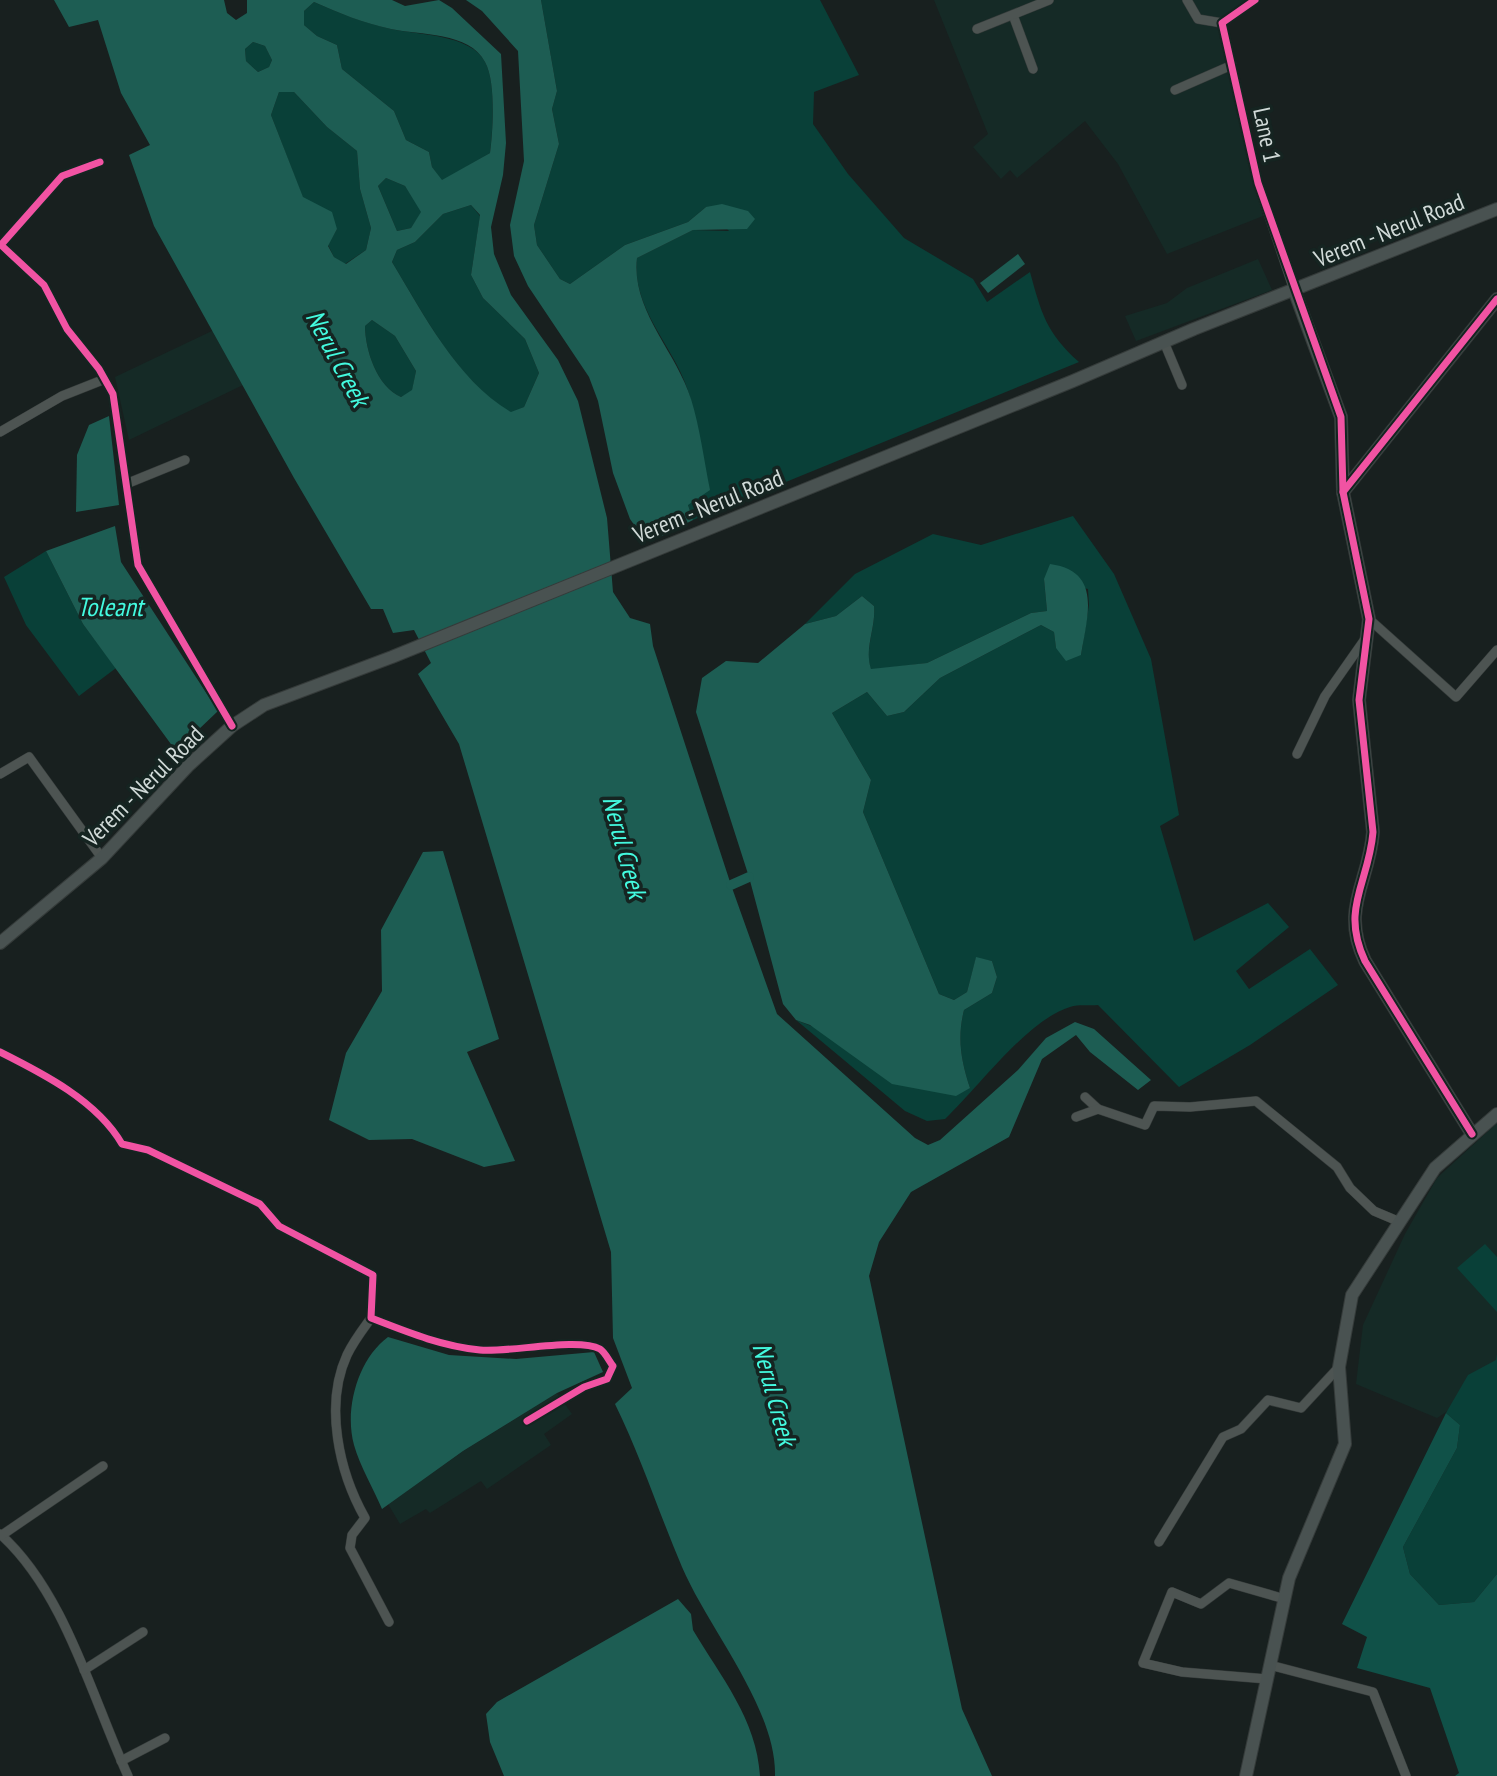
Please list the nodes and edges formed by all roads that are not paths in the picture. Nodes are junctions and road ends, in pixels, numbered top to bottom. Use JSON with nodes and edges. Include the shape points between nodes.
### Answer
{"nodes":[{"id":1,"x":1049,"y":0,"type":"edge"},
{"id":2,"x":1187,"y":0,"type":"edge"},
{"id":3,"x":1255,"y":0,"type":"edge"},
{"id":4,"x":1013,"y":15,"type":"junction"},
{"id":5,"x":1222,"y":23,"type":"junction"},
{"id":6,"x":976,"y":29,"type":"dead end"},
{"id":7,"x":1232,"y":65,"type":"junction"},
{"id":8,"x":1033,"y":69,"type":"dead end"},
{"id":9,"x":1175,"y":90,"type":"dead end"},
{"id":10,"x":100,"y":162,"type":"dead end"},
{"id":11,"x":1497,"y":209,"type":"edge"},
{"id":12,"x":0,"y":245,"type":"edge"},
{"id":13,"x":1294,"y":290,"type":"junction"},
{"id":14,"x":1497,"y":299,"type":"edge"},
{"id":15,"x":1164,"y":342,"type":"junction"},
{"id":16,"x":105,"y":379,"type":"junction"},
{"id":17,"x":1182,"y":385,"type":"dead end"},
{"id":18,"x":0,"y":432,"type":"edge"},
{"id":19,"x":185,"y":460,"type":"dead end"},
{"id":20,"x":126,"y":484,"type":"junction"},
{"id":21,"x":1343,"y":492,"type":"junction"},
{"id":22,"x":1369,"y":619,"type":"junction"},
{"id":23,"x":1369,"y":634,"type":"junction"},
{"id":24,"x":1497,"y":650,"type":"edge"},
{"id":25,"x":232,"y":726,"type":"junction"},
{"id":26,"x":1297,"y":754,"type":"dead end"},
{"id":27,"x":0,"y":775,"type":"edge"},
{"id":28,"x":102,"y":858,"type":"junction"},
{"id":29,"x":0,"y":943,"type":"edge"},
{"id":30,"x":0,"y":1052,"type":"edge"},
{"id":31,"x":1085,"y":1097,"type":"dead end"},
{"id":32,"x":1098,"y":1109,"type":"junction"},
{"id":33,"x":1497,"y":1114,"type":"edge"},
{"id":34,"x":1076,"y":1117,"type":"dead end"},
{"id":35,"x":1472,"y":1133,"type":"junction"},
{"id":36,"x":1400,"y":1222,"type":"junction"},
{"id":37,"x":371,"y":1318,"type":"junction"},
{"id":38,"x":1339,"y":1367,"type":"junction"},
{"id":39,"x":527,"y":1421,"type":"dead end"},
{"id":40,"x":103,"y":1466,"type":"dead end"},
{"id":41,"x":1,"y":1534,"type":"edge"},
{"id":42,"x":1159,"y":1542,"type":"dead end"},
{"id":43,"x":1284,"y":1599,"type":"junction"},
{"id":44,"x":389,"y":1622,"type":"dead end"},
{"id":45,"x":144,"y":1632,"type":"dead end"},
{"id":46,"x":1270,"y":1665,"type":"junction"},
{"id":47,"x":84,"y":1670,"type":"junction"},
{"id":48,"x":1267,"y":1679,"type":"junction"},
{"id":49,"x":165,"y":1738,"type":"dead end"},
{"id":50,"x":121,"y":1761,"type":"junction"},
{"id":51,"x":128,"y":1776,"type":"edge"},
{"id":52,"x":1246,"y":1776,"type":"edge"},
{"id":53,"x":1406,"y":1776,"type":"edge"}],
"edges":[{"from":1,"to":4,"type":"street"},
{"from":2,"to":5,"type":"street","via":[[1198,19]]},
{"from":3,"to":5,"type":"street"},
{"from":4,"to":6,"type":"street"},
{"from":4,"to":8,"type":"street"},
{"from":5,"to":7,"type":"street","name":"Lane 1"},
{"from":7,"to":9,"type":"street"},
{"from":7,"to":13,"type":"street","name":"Lane 1","via":[[1258,183]]},
{"from":10,"to":12,"type":"street","via":[[62,176]]},
{"from":11,"to":13,"type":"main road","name":"Verem - Nerul Road"},
{"from":12,"to":16,"type":"street","via":[[44,285],[67,329]]},
{"from":13,"to":15,"type":"main road","name":"Verem - Nerul Road"},
{"from":13,"to":21,"type":"main road","via":[[1340,417]]},
{"from":14,"to":21,"type":"main road"},
{"from":15,"to":17,"type":"street"},
{"from":15,"to":25,"type":"main road","name":"Verem - Nerul Road","via":[[264,705]]},
{"from":16,"to":18,"type":"street"},
{"from":16,"to":20,"type":"street","via":[[113,394]]},
{"from":19,"to":20,"type":"street"},
{"from":20,"to":25,"type":"street","via":[[138,565]]},
{"from":21,"to":22,"type":"main road"},
{"from":22,"to":23,"type":"main road"},
{"from":22,"to":24,"type":"street","via":[[1456,697]]},
{"from":23,"to":26,"type":"street","via":[[1325,696]]},
{"from":23,"to":35,"type":"main road","via":[[1360,713],[1373,832],[1354,933],[1365,961]]},
{"from":25,"to":28,"type":"main road","name":"Verem - Nerul Road"},
{"from":27,"to":28,"type":"street","via":[[29,757]]},
{"from":28,"to":29,"type":"main road","name":"Verem - Nerul Road"},
{"from":30,"to":37,"type":"street","via":[[51,1077],[113,1128],[122,1144],[148,1150],[260,1204],[279,1226],[373,1275]]},
{"from":31,"to":32,"type":"street"},
{"from":32,"to":34,"type":"street"},
{"from":32,"to":36,"type":"street","via":[[1145,1125],[1154,1106],[1256,1101],[1337,1167],[1350,1188],[1374,1211]]},
{"from":33,"to":35,"type":"main road"},
{"from":35,"to":36,"type":"main road","via":[[1435,1168]]},
{"from":36,"to":38,"type":"main road","via":[[1352,1295]]},
{"from":37,"to":39,"type":"street","via":[[427,1340],[482,1350],[559,1346],[603,1352],[613,1366],[607,1379],[584,1387]]},
{"from":37,"to":44,"type":"street","via":[[347,1355],[336,1393],[335,1419],[352,1494],[365,1518],[352,1535],[350,1548]]},
{"from":38,"to":42,"type":"street","via":[[1301,1408],[1268,1400],[1241,1429],[1223,1437]]},
{"from":38,"to":43,"type":"main road","via":[[1345,1444]]},
{"from":40,"to":41,"type":"street"},
{"from":41,"to":47,"type":"street","via":[[43,1586]]},
{"from":43,"to":46,"type":"main road"},
{"from":43,"to":48,"type":"street","via":[[1229,1583],[1201,1604],[1172,1592],[1143,1663],[1182,1672]]},
{"from":45,"to":47,"type":"street"},
{"from":46,"to":48,"type":"main road"},
{"from":46,"to":53,"type":"street","via":[[1373,1692]]},
{"from":47,"to":50,"type":"street"},
{"from":48,"to":52,"type":"main road"},
{"from":49,"to":50,"type":"street"},
{"from":50,"to":51,"type":"street"}]}
